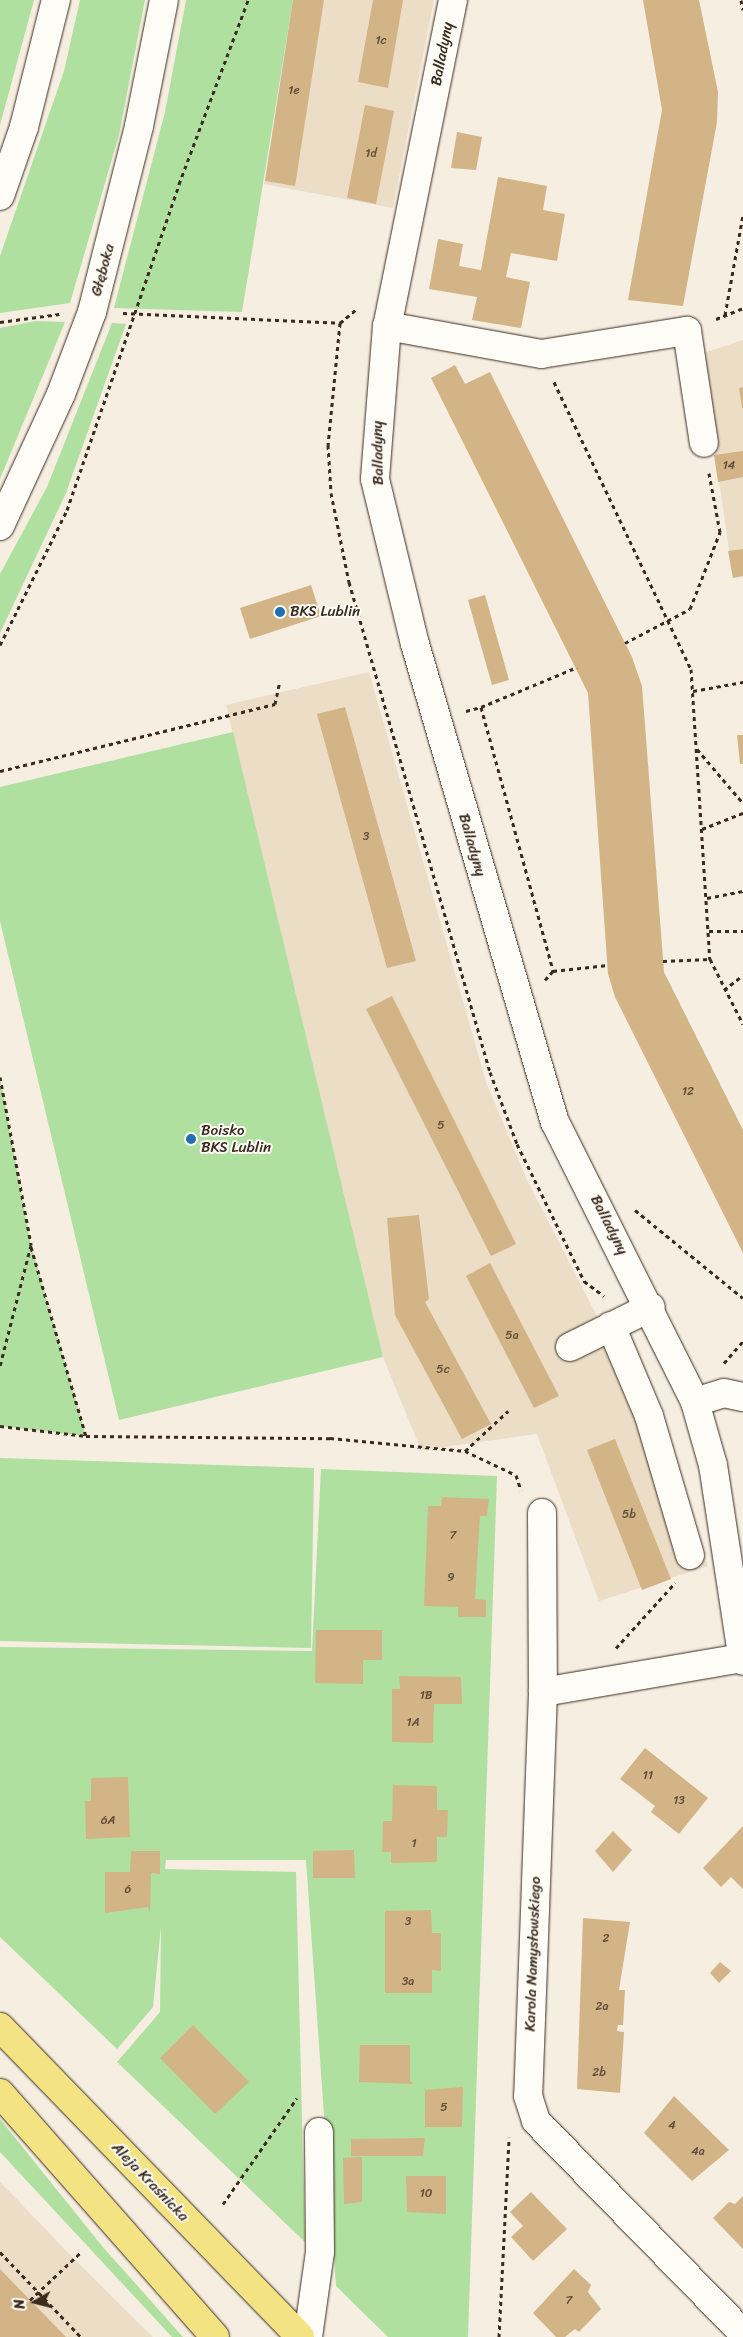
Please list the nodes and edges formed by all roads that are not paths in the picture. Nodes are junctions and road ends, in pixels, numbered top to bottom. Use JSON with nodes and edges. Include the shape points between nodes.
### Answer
{"nodes":[{"id":1,"x":56,"y":0,"type":"edge"},
{"id":2,"x":164,"y":0,"type":"edge"},
{"id":3,"x":453,"y":0,"type":"edge"},
{"id":4,"x":0,"y":196,"type":"edge"},
{"id":5,"x":387,"y":326,"type":"junction"},
{"id":6,"x":704,"y":443,"type":"road end"},
{"id":7,"x":0,"y":526,"type":"edge"},
{"id":8,"x":631,"y":1317,"type":"junction"},
{"id":9,"x":570,"y":1347,"type":"dead end"},
{"id":10,"x":733,"y":1395,"type":"edge"},
{"id":11,"x":695,"y":1402,"type":"junction"},
{"id":12,"x":532,"y":1506,"type":"road end"},
{"id":13,"x":690,"y":1556,"type":"road end"},
{"id":14,"x":743,"y":1660,"type":"edge"},
{"id":15,"x":543,"y":1692,"type":"junction"},
{"id":16,"x":0,"y":2027,"type":"edge"},
{"id":17,"x":0,"y":2093,"type":"edge"},
{"id":18,"x":319,"y":2132,"type":"dead end"},
{"id":19,"x":743,"y":2332,"type":"edge"},
{"id":20,"x":215,"y":2337,"type":"edge"},
{"id":21,"x":300,"y":2337,"type":"edge"},
{"id":22,"x":308,"y":2337,"type":"edge"}],
"edges":[{"from":1,"to":4,"type":"street","via":[[24,128]]},
{"from":2,"to":7,"type":"street","name":"Głęboka","via":[[139,126],[92,312],[61,394]]},
{"from":3,"to":5,"type":"street","name":"Balladyny"},
{"from":5,"to":6,"type":"street","via":[[541,354],[687,331]]},
{"from":5,"to":8,"type":"street","name":"Balladyny","via":[[375,479],[415,644],[555,1122]]},
{"from":8,"to":9,"type":"street"},
{"from":8,"to":11,"type":"street","name":"Balladyny"},
{"from":8,"to":13,"type":"street","via":[[649,1416]]},
{"from":10,"to":11,"type":"street"},
{"from":11,"to":14,"type":"street","name":"Balladyny","via":[[713,1465]]},
{"from":12,"to":15,"type":"street","name":"Karola Namysłowskiego"},
{"from":14,"to":15,"type":"street"},
{"from":15,"to":19,"type":"street","name":"Karola Namysłowskiego","via":[[528,2096],[536,2120]]},
{"from":16,"to":21,"type":"main road","name":"Aleja Kraśnicka"},
{"from":17,"to":20,"type":"main road"},
{"from":18,"to":22,"type":"street","via":[[320,2252]]}]}
